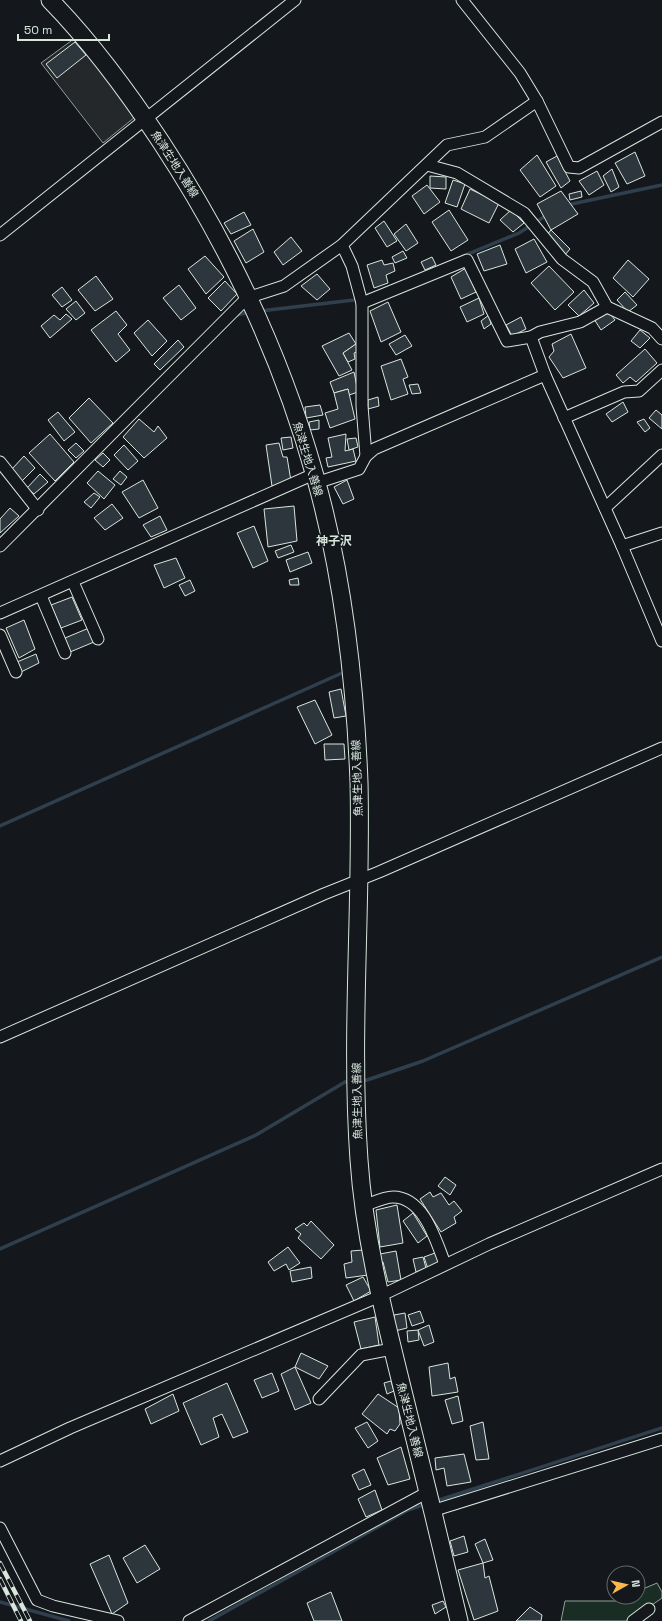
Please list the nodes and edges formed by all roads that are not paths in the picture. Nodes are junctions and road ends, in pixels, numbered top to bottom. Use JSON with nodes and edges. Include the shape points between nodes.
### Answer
{"nodes":[{"id":1,"x":50,"y":0,"type":"edge"},
{"id":2,"x":295,"y":0,"type":"edge"},
{"id":3,"x":462,"y":0,"type":"edge"},
{"id":4,"x":537,"y":101,"type":"junction"},
{"id":5,"x":145,"y":118,"type":"junction"},
{"id":6,"x":662,"y":122,"type":"edge"},
{"id":7,"x":427,"y":165,"type":"junction"},
{"id":8,"x":0,"y":235,"type":"edge"},
{"id":9,"x":342,"y":245,"type":"junction"},
{"id":10,"x":247,"y":298,"type":"junction"},
{"id":11,"x":362,"y":303,"type":"junction"},
{"id":12,"x":607,"y":307,"type":"junction"},
{"id":13,"x":657,"y":326,"type":"edge"},
{"id":14,"x":531,"y":337,"type":"junction"},
{"id":15,"x":662,"y":339,"type":"edge"},
{"id":16,"x":662,"y":370,"type":"edge"},
{"id":17,"x":545,"y":375,"type":"junction"},
{"id":18,"x":564,"y":418,"type":"junction"},
{"id":19,"x":662,"y":455,"type":"edge"},
{"id":20,"x":366,"y":456,"type":"junction"},
{"id":21,"x":0,"y":462,"type":"edge"},
{"id":22,"x":315,"y":478,"type":"junction"},
{"id":23,"x":605,"y":508,"type":"junction"},
{"id":24,"x":38,"y":510,"type":"junction"},
{"id":25,"x":662,"y":533,"type":"edge"},
{"id":26,"x":0,"y":546,"type":"edge"},
{"id":27,"x":622,"y":546,"type":"junction"},
{"id":28,"x":73,"y":582,"type":"junction"},
{"id":29,"x":41,"y":596,"type":"junction"},
{"id":30,"x":0,"y":613,"type":"edge"},
{"id":31,"x":0,"y":635,"type":"edge"},
{"id":32,"x":98,"y":639,"type":"dead end"},
{"id":33,"x":662,"y":641,"type":"edge"},
{"id":34,"x":65,"y":653,"type":"dead end"},
{"id":35,"x":16,"y":672,"type":"dead end"},
{"id":36,"x":662,"y":748,"type":"edge"},
{"id":37,"x":359,"y":879,"type":"junction"},
{"id":38,"x":0,"y":1037,"type":"edge"},
{"id":39,"x":662,"y":1169,"type":"edge"},
{"id":40,"x":363,"y":1206,"type":"junction"},
{"id":41,"x":446,"y":1264,"type":"junction"},
{"id":42,"x":380,"y":1296,"type":"junction"},
{"id":43,"x":392,"y":1349,"type":"junction"},
{"id":44,"x":319,"y":1399,"type":"dead end"},
{"id":45,"x":662,"y":1439,"type":"edge"},
{"id":46,"x":0,"y":1461,"type":"edge"},
{"id":47,"x":428,"y":1492,"type":"junction"},
{"id":48,"x":432,"y":1511,"type":"junction"},
{"id":49,"x":0,"y":1528,"type":"edge"},
{"id":50,"x":649,"y":1609,"type":"dead end"},
{"id":51,"x":456,"y":1620,"type":"edge"},
{"id":52,"x":118,"y":1621,"type":"edge"},
{"id":53,"x":189,"y":1621,"type":"edge"},
{"id":54,"x":633,"y":1621,"type":"edge"}],
"edges":[{"from":1,"to":5,"type":"main road","name":"魚津生地入善線","via":[[86,40]]},
{"from":2,"to":5,"type":"street"},
{"from":3,"to":4,"type":"street","via":[[520,73]]},
{"from":4,"to":6,"type":"street","via":[[569,167],[579,168]]},
{"from":4,"to":7,"type":"street","via":[[485,137],[447,146]]},
{"from":5,"to":8,"type":"street"},
{"from":5,"to":10,"type":"main road","name":"魚津生地入善線","via":[[193,191],[223,246]]},
{"from":7,"to":9,"type":"street"},
{"from":7,"to":12,"type":"street","via":[[457,173],[524,213],[562,259],[593,282]]},
{"from":9,"to":10,"type":"street","via":[[284,286]]},
{"from":9,"to":11,"type":"street","via":[[352,266]]},
{"from":10,"to":22,"type":"main road","name":"魚津生地入善線","via":[[274,358]]},
{"from":10,"to":24,"type":"street"},
{"from":11,"to":14,"type":"street","via":[[467,260],[507,342]]},
{"from":11,"to":20,"type":"street","via":[[362,406]]},
{"from":12,"to":13,"type":"street"},
{"from":12,"to":14,"type":"street","via":[[580,322],[540,332]]},
{"from":13,"to":15,"type":"street"},
{"from":14,"to":17,"type":"street"},
{"from":16,"to":18,"type":"street","via":[[639,391],[624,392]]},
{"from":17,"to":18,"type":"street"},
{"from":17,"to":20,"type":"street","via":[[374,449]]},
{"from":18,"to":23,"type":"street"},
{"from":19,"to":23,"type":"street"},
{"from":20,"to":22,"type":"street","via":[[360,469]]},
{"from":21,"to":24,"type":"street"},
{"from":22,"to":28,"type":"street"},
{"from":22,"to":37,"type":"main road","name":"魚津生地入善線","via":[[335,562],[351,669],[359,785]]},
{"from":23,"to":27,"type":"street"},
{"from":24,"to":26,"type":"street"},
{"from":25,"to":27,"type":"street"},
{"from":27,"to":33,"type":"street"},
{"from":28,"to":29,"type":"street"},
{"from":28,"to":32,"type":"street"},
{"from":29,"to":30,"type":"street"},
{"from":29,"to":34,"type":"street"},
{"from":31,"to":35,"type":"street"},
{"from":36,"to":37,"type":"street"},
{"from":37,"to":38,"type":"street"},
{"from":37,"to":40,"type":"main road","name":"魚津生地入善線","via":[[356,1080]]},
{"from":39,"to":41,"type":"street"},
{"from":40,"to":41,"type":"street","via":[[392,1197],[408,1200],[419,1210],[433,1233]]},
{"from":40,"to":42,"type":"main road","name":"魚津生地入善線"},
{"from":41,"to":42,"type":"street"},
{"from":42,"to":43,"type":"main road","name":"魚津生地入善線"},
{"from":42,"to":46,"type":"street","via":[[70,1428]]},
{"from":43,"to":44,"type":"street","via":[[361,1355]]},
{"from":43,"to":47,"type":"main road","name":"魚津生地入善線"},
{"from":45,"to":48,"type":"street"},
{"from":47,"to":48,"type":"main road","name":"魚津生地入善線"},
{"from":47,"to":53,"type":"street"},
{"from":48,"to":51,"type":"main road","name":"魚津生地入善線"},
{"from":49,"to":52,"type":"street","via":[[37,1600]]},
{"from":50,"to":54,"type":"street"}]}
